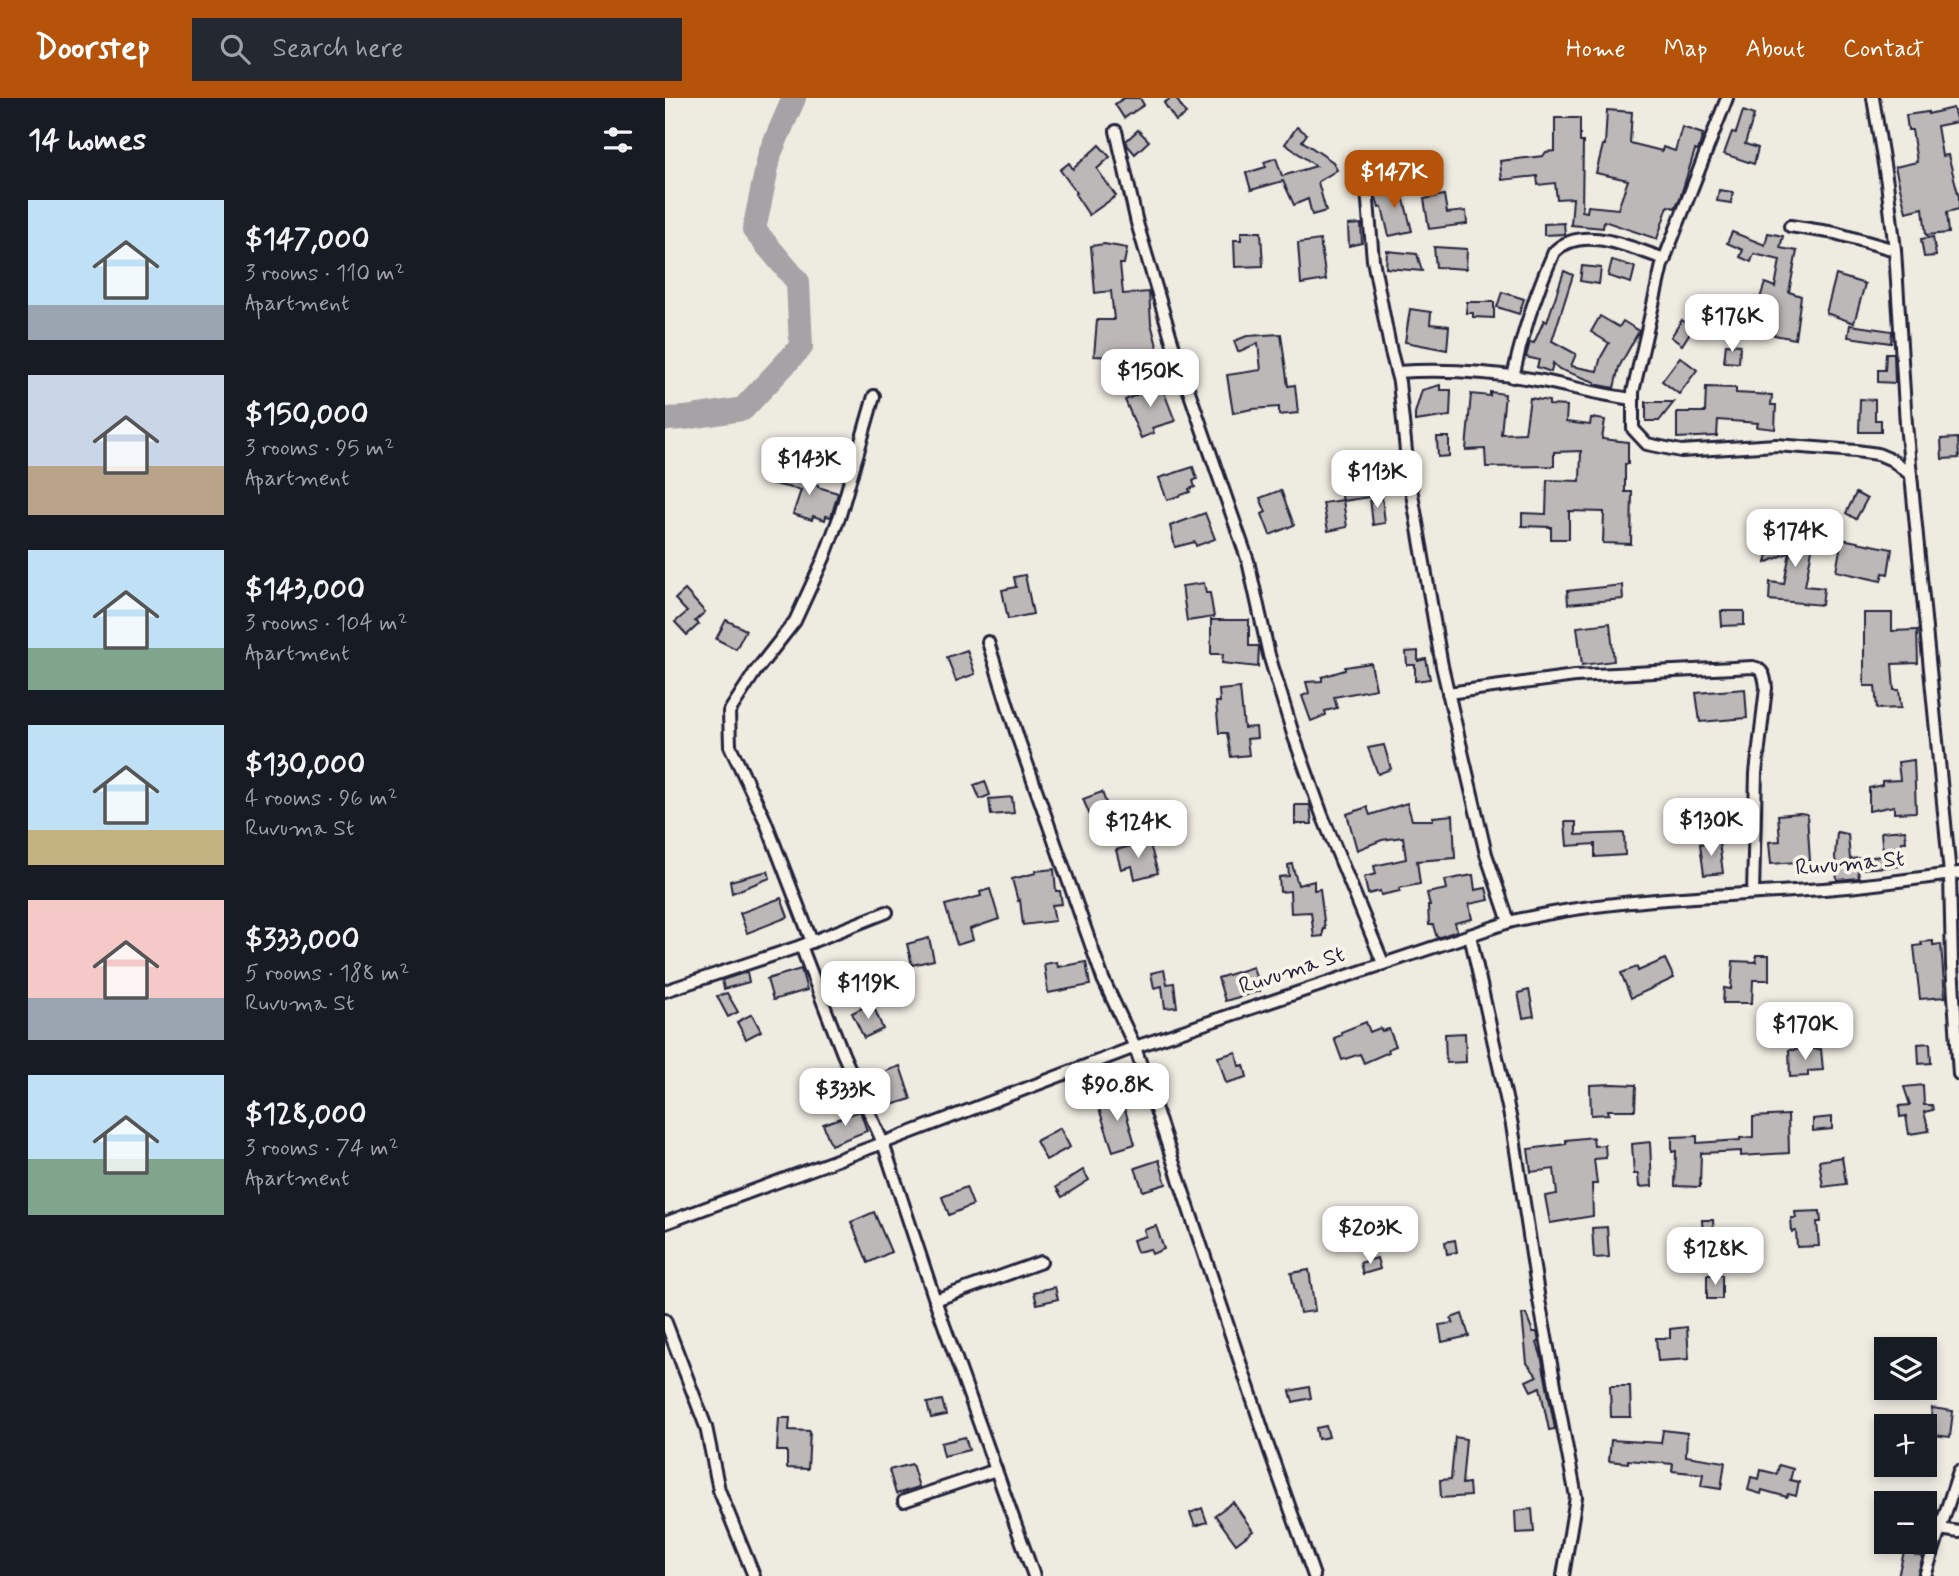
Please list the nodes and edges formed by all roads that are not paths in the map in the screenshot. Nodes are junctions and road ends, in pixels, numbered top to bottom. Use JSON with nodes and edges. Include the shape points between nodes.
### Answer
{"nodes":[{"id":1,"x":1727,"y":98,"type":"edge"},
{"id":2,"x":1873,"y":98,"type":"edge"},
{"id":3,"x":1116,"y":131,"type":"dead end"},
{"id":4,"x":1367,"y":190,"type":"dead end"},
{"id":5,"x":1790,"y":226,"type":"dead end"},
{"id":6,"x":1895,"y":250,"type":"junction"},
{"id":7,"x":1665,"y":259,"type":"junction"},
{"id":8,"x":1397,"y":372,"type":"junction"},
{"id":9,"x":1513,"y":377,"type":"junction"},
{"id":10,"x":874,"y":396,"type":"dead end"},
{"id":11,"x":1632,"y":399,"type":"junction"},
{"id":12,"x":1911,"y":475,"type":"junction"},
{"id":13,"x":988,"y":642,"type":"dead end"},
{"id":14,"x":1448,"y":693,"type":"junction"},
{"id":15,"x":1954,"y":874,"type":"edge"},
{"id":16,"x":1753,"y":893,"type":"junction"},
{"id":17,"x":887,"y":912,"type":"dead end"},
{"id":18,"x":1509,"y":922,"type":"junction"},
{"id":19,"x":1470,"y":935,"type":"junction"},
{"id":20,"x":807,"y":944,"type":"junction"},
{"id":21,"x":1383,"y":963,"type":"junction"},
{"id":22,"x":665,"y":991,"type":"edge"},
{"id":23,"x":1135,"y":1046,"type":"junction"},
{"id":24,"x":1959,"y":1074,"type":"edge"},
{"id":25,"x":883,"y":1143,"type":"junction"},
{"id":26,"x":665,"y":1223,"type":"edge"},
{"id":27,"x":1041,"y":1262,"type":"dead end"},
{"id":28,"x":935,"y":1300,"type":"junction"},
{"id":29,"x":665,"y":1320,"type":"edge"},
{"id":30,"x":996,"y":1470,"type":"junction"},
{"id":31,"x":1959,"y":1471,"type":"edge"},
{"id":32,"x":904,"y":1501,"type":"dead end"},
{"id":33,"x":1940,"y":1529,"type":"junction"},
{"id":34,"x":1959,"y":1532,"type":"edge"},
{"id":35,"x":754,"y":1576,"type":"edge"},
{"id":36,"x":1034,"y":1576,"type":"edge"},
{"id":37,"x":1314,"y":1576,"type":"edge"},
{"id":38,"x":1563,"y":1576,"type":"edge"},
{"id":39,"x":1925,"y":1576,"type":"edge"}],
"edges":[{"from":1,"to":7,"type":"street"},
{"from":2,"to":6,"type":"street"},
{"from":3,"to":21,"type":"street","via":[[1137,223],[1174,348],[1248,561],[1293,734]]},
{"from":4,"to":8,"type":"street","via":[[1373,260]]},
{"from":5,"to":6,"type":"street"},
{"from":6,"to":12,"type":"street"},
{"from":7,"to":9,"type":"street","via":[[1598,239],[1573,240],[1558,247],[1537,293]]},
{"from":7,"to":11,"type":"street"},
{"from":8,"to":9,"type":"street"},
{"from":8,"to":14,"type":"street","via":[[1408,471]]},
{"from":9,"to":11,"type":"street"},
{"from":10,"to":20,"type":"street","via":[[824,558],[795,621],[729,712],[730,746],[765,820]]},
{"from":11,"to":12,"type":"street","via":[[1633,429],[1647,444],[1664,449],[1776,444],[1856,450],[1892,460]]},
{"from":12,"to":15,"type":"street"},
{"from":13,"to":23,"type":"street","via":[[1017,738],[1103,979]]},
{"from":14,"to":16,"type":"street","via":[[1575,676],[1759,669],[1766,688],[1755,799]]},
{"from":14,"to":18,"type":"street","via":[[1486,854]]},
{"from":15,"to":16,"type":"street","name":"Ruvuma St"},
{"from":15,"to":24,"type":"street","via":[[1952,965]]},
{"from":16,"to":18,"type":"street","name":"Ruvuma St","via":[[1632,901]]},
{"from":17,"to":20,"type":"street"},
{"from":18,"to":19,"type":"street","name":"Ruvuma St"},
{"from":19,"to":21,"type":"street","name":"Ruvuma St"},
{"from":19,"to":38,"type":"street","via":[[1512,1125],[1576,1497]]},
{"from":20,"to":22,"type":"street"},
{"from":20,"to":25,"type":"street","via":[[843,1054]]},
{"from":21,"to":23,"type":"street","name":"Ruvuma St"},
{"from":23,"to":25,"type":"street","name":"Ruvuma St"},
{"from":23,"to":37,"type":"street"},
{"from":25,"to":26,"type":"street","name":"Ruvuma St"},
{"from":25,"to":28,"type":"street"},
{"from":27,"to":28,"type":"street"},
{"from":28,"to":30,"type":"street"},
{"from":29,"to":35,"type":"street","via":[[706,1427],[719,1489]]},
{"from":30,"to":32,"type":"street"},
{"from":30,"to":36,"type":"street"},
{"from":31,"to":33,"type":"street"},
{"from":33,"to":34,"type":"street"},
{"from":33,"to":39,"type":"street"}]}
